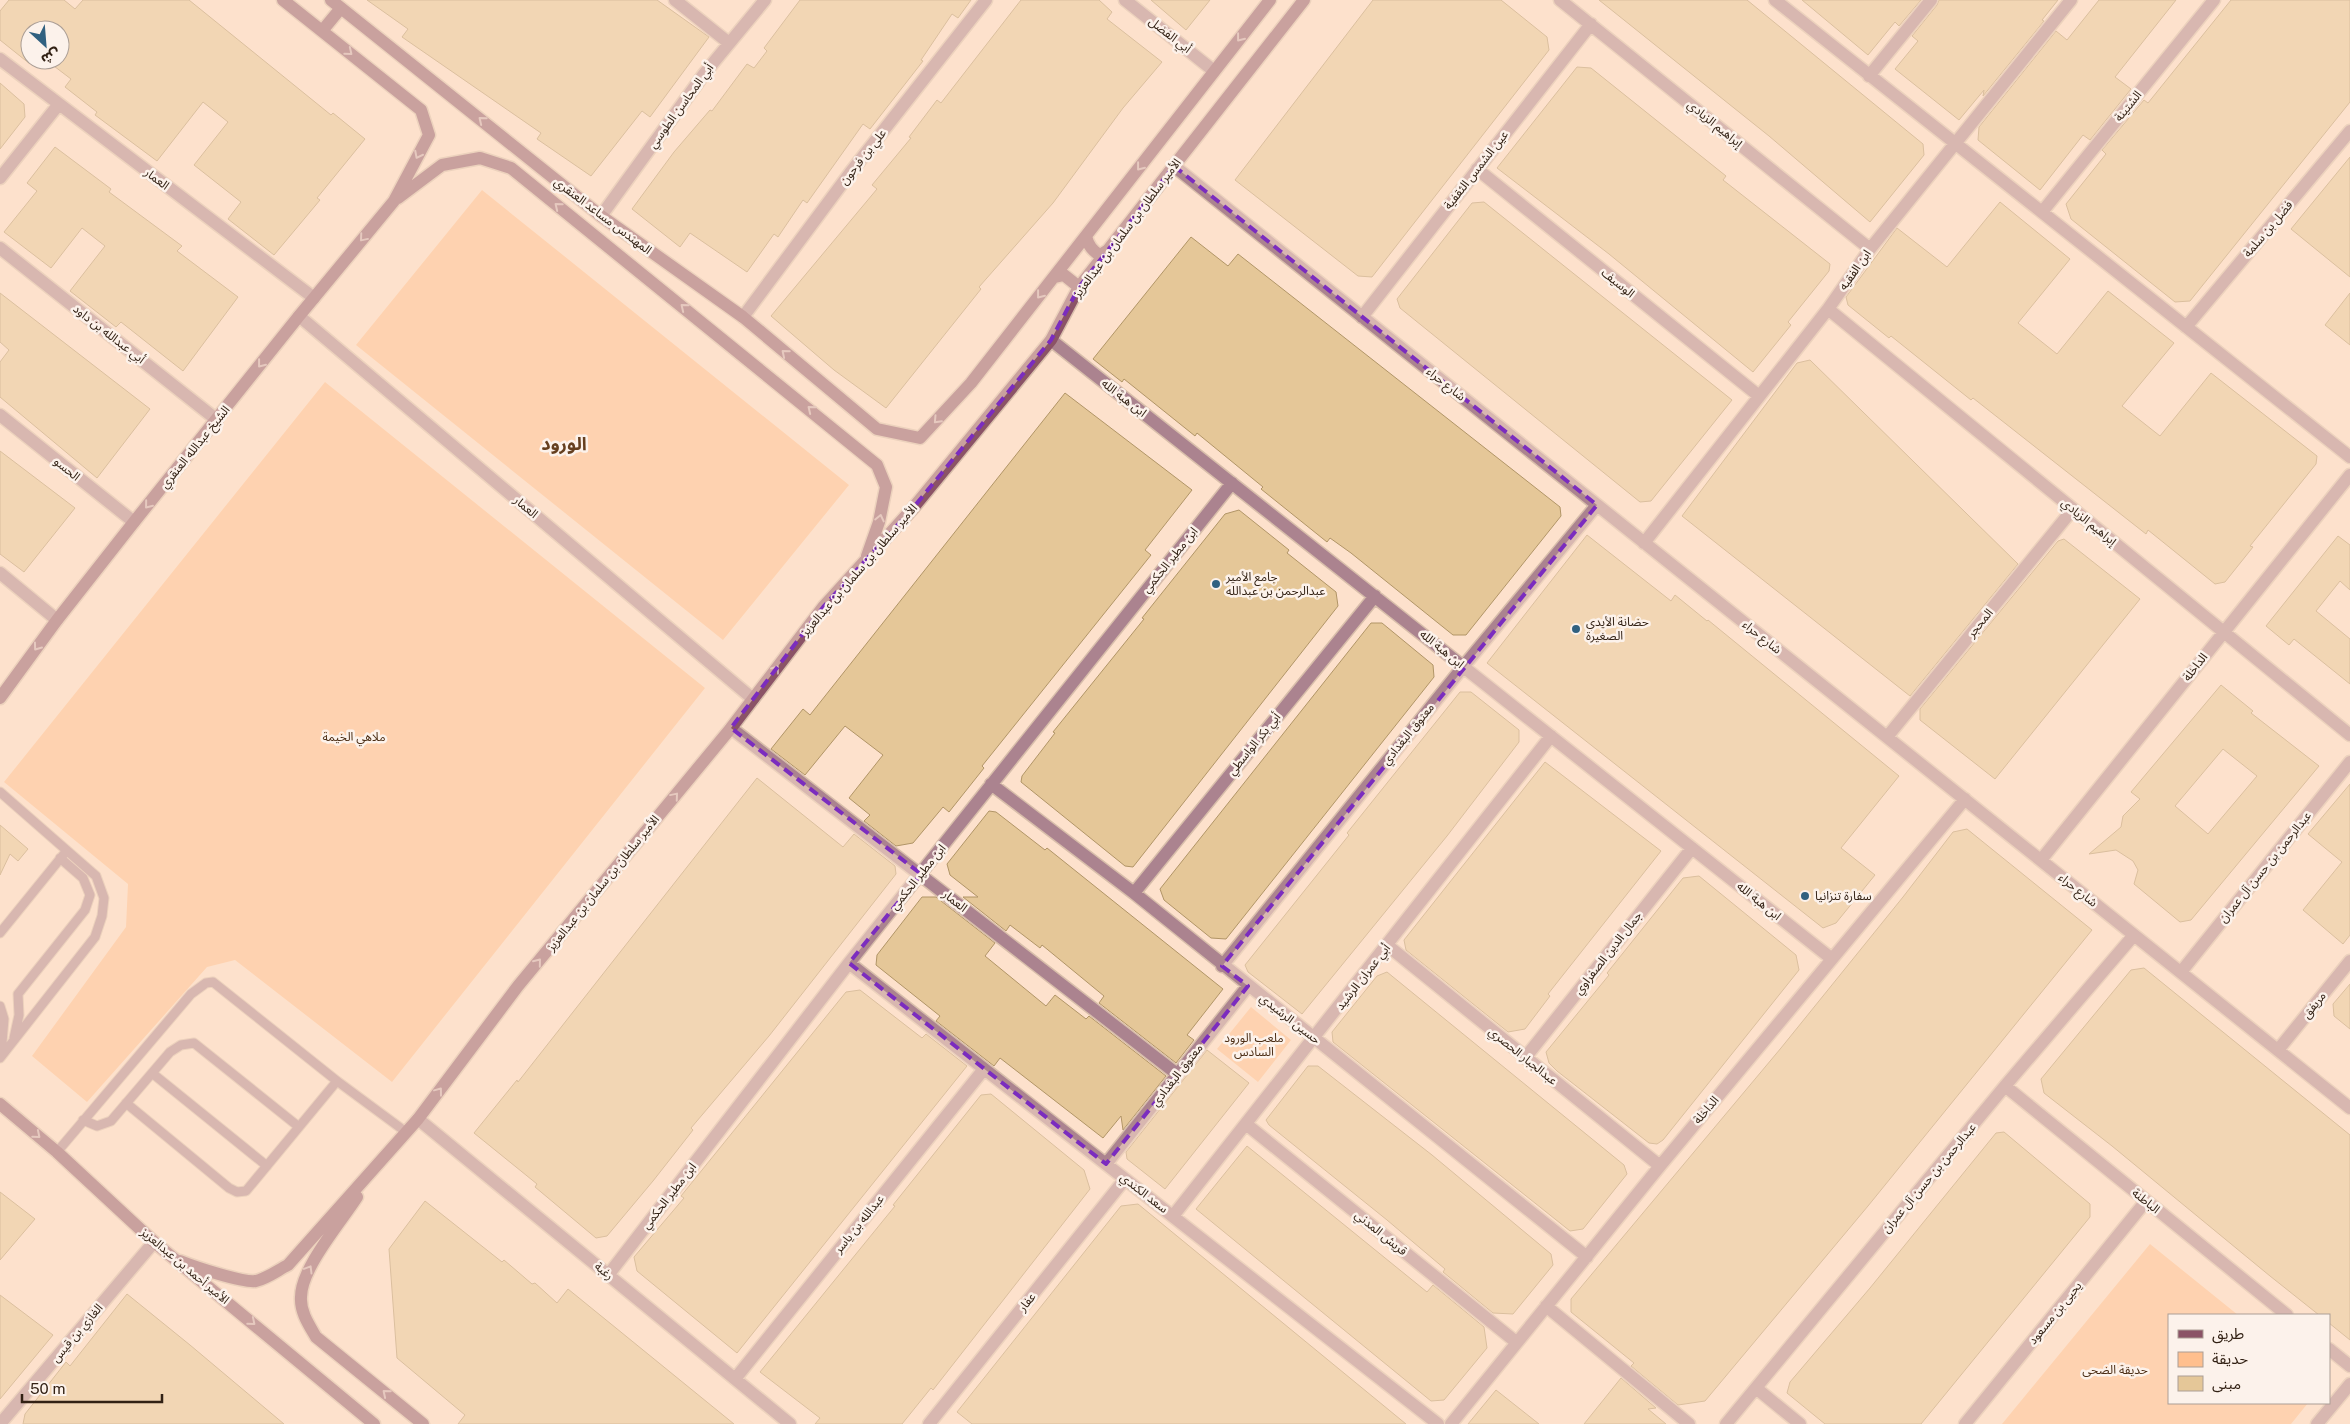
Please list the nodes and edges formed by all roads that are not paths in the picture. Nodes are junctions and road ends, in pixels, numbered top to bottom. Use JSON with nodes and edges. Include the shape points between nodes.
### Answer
{"nodes":[{"id":1,"x":283,"y":0,"type":"edge"},
{"id":2,"x":675,"y":0,"type":"edge"},
{"id":3,"x":765,"y":0,"type":"edge"},
{"id":4,"x":986,"y":0,"type":"edge"},
{"id":5,"x":1125,"y":0,"type":"edge"},
{"id":6,"x":1270,"y":0,"type":"edge"},
{"id":7,"x":1304,"y":0,"type":"edge"},
{"id":8,"x":1560,"y":0,"type":"edge"},
{"id":9,"x":1775,"y":0,"type":"edge"},
{"id":10,"x":1931,"y":0,"type":"edge"},
{"id":11,"x":2071,"y":0,"type":"edge"},
{"id":12,"x":2214,"y":0,"type":"edge"},
{"id":13,"x":336,"y":4,"type":"edge"},
{"id":14,"x":1591,"y":24,"type":"junction"},
{"id":15,"x":322,"y":31,"type":"junction"},
{"id":16,"x":729,"y":43,"type":"junction"},
{"id":17,"x":0,"y":60,"type":"edge"},
{"id":18,"x":1214,"y":71,"type":"junction"},
{"id":19,"x":1869,"y":76,"type":"junction"},
{"id":20,"x":59,"y":104,"type":"junction"},
{"id":21,"x":2350,"y":131,"type":"edge"},
{"id":22,"x":1956,"y":143,"type":"junction"},
{"id":23,"x":1174,"y":166,"type":"junction"},
{"id":24,"x":1477,"y":169,"type":"junction"},
{"id":25,"x":0,"y":178,"type":"edge"},
{"id":26,"x":394,"y":201,"type":"junction"},
{"id":27,"x":2042,"y":212,"type":"junction"},
{"id":28,"x":602,"y":216,"type":"junction"},
{"id":29,"x":1086,"y":236,"type":"junction"},
{"id":30,"x":0,"y":248,"type":"edge"},
{"id":31,"x":1870,"y":249,"type":"junction"},
{"id":32,"x":1108,"y":250,"type":"junction"},
{"id":33,"x":1055,"y":277,"type":"junction"},
{"id":34,"x":1079,"y":287,"type":"junction"},
{"id":35,"x":314,"y":298,"type":"junction"},
{"id":36,"x":1828,"y":309,"type":"junction"},
{"id":37,"x":299,"y":316,"type":"junction"},
{"id":38,"x":1362,"y":316,"type":"junction"},
{"id":39,"x":742,"y":318,"type":"junction"},
{"id":40,"x":2186,"y":326,"type":"junction"},
{"id":41,"x":1051,"y":340,"type":"junction"},
{"id":42,"x":1759,"y":396,"type":"junction"},
{"id":43,"x":0,"y":415,"type":"edge"},
{"id":44,"x":217,"y":420,"type":"junction"},
{"id":45,"x":2350,"y":457,"type":"edge"},
{"id":46,"x":2350,"y":475,"type":"edge"},
{"id":47,"x":1232,"y":483,"type":"junction"},
{"id":48,"x":1597,"y":505,"type":"junction"},
{"id":49,"x":2074,"y":509,"type":"junction"},
{"id":50,"x":134,"y":522,"type":"junction"},
{"id":51,"x":1644,"y":543,"type":"junction"},
{"id":52,"x":864,"y":564,"type":"junction"},
{"id":53,"x":0,"y":573,"type":"edge"},
{"id":54,"x":1375,"y":596,"type":"junction"},
{"id":55,"x":57,"y":620,"type":"junction"},
{"id":56,"x":2223,"y":631,"type":"junction"},
{"id":57,"x":1463,"y":666,"type":"junction"},
{"id":58,"x":0,"y":698,"type":"edge"},
{"id":59,"x":753,"y":699,"type":"junction"},
{"id":60,"x":731,"y":728,"type":"junction"},
{"id":61,"x":2350,"y":735,"type":"edge"},
{"id":62,"x":1551,"y":736,"type":"junction"},
{"id":63,"x":1887,"y":737,"type":"junction"},
{"id":64,"x":2350,"y":762,"type":"edge"},
{"id":65,"x":991,"y":784,"type":"junction"},
{"id":66,"x":0,"y":792,"type":"edge"},
{"id":67,"x":1965,"y":799,"type":"junction"},
{"id":68,"x":1692,"y":848,"type":"junction"},
{"id":69,"x":67,"y":850,"type":"junction"},
{"id":70,"x":60,"y":858,"type":"junction"},
{"id":71,"x":2041,"y":860,"type":"junction"},
{"id":72,"x":921,"y":874,"type":"junction"},
{"id":73,"x":1134,"y":893,"type":"junction"},
{"id":74,"x":0,"y":933,"type":"edge"},
{"id":75,"x":2134,"y":935,"type":"junction"},
{"id":76,"x":1387,"y":945,"type":"junction"},
{"id":77,"x":1832,"y":959,"type":"junction"},
{"id":78,"x":2350,"y":961,"type":"edge"},
{"id":79,"x":849,"y":963,"type":"junction"},
{"id":80,"x":1222,"y":966,"type":"junction"},
{"id":81,"x":2181,"y":972,"type":"junction"},
{"id":82,"x":1248,"y":986,"type":"junction"},
{"id":83,"x":0,"y":1006,"type":"edge"},
{"id":84,"x":1314,"y":1038,"type":"junction"},
{"id":85,"x":13,"y":1040,"type":"junction"},
{"id":86,"x":2278,"y":1050,"type":"junction"},
{"id":87,"x":1,"y":1057,"type":"edge"},
{"id":88,"x":1525,"y":1058,"type":"junction"},
{"id":89,"x":984,"y":1069,"type":"junction"},
{"id":90,"x":152,"y":1073,"type":"junction"},
{"id":91,"x":1178,"y":1074,"type":"junction"},
{"id":92,"x":337,"y":1081,"type":"junction"},
{"id":93,"x":2005,"y":1086,"type":"junction"},
{"id":94,"x":126,"y":1103,"type":"junction"},
{"id":95,"x":0,"y":1104,"type":"edge"},
{"id":96,"x":2350,"y":1108,"type":"edge"},
{"id":97,"x":418,"y":1119,"type":"junction"},
{"id":98,"x":83,"y":1120,"type":"junction"},
{"id":99,"x":1246,"y":1124,"type":"junction"},
{"id":100,"x":298,"y":1127,"type":"junction"},
{"id":101,"x":406,"y":1132,"type":"junction"},
{"id":102,"x":57,"y":1152,"type":"junction"},
{"id":103,"x":386,"y":1155,"type":"junction"},
{"id":104,"x":1106,"y":1164,"type":"junction"},
{"id":105,"x":267,"y":1166,"type":"junction"},
{"id":106,"x":1660,"y":1166,"type":"junction"},
{"id":107,"x":1125,"y":1179,"type":"junction"},
{"id":108,"x":2146,"y":1201,"type":"junction"},
{"id":109,"x":1173,"y":1216,"type":"junction"},
{"id":110,"x":154,"y":1242,"type":"junction"},
{"id":111,"x":1587,"y":1257,"type":"junction"},
{"id":112,"x":180,"y":1261,"type":"junction"},
{"id":113,"x":609,"y":1274,"type":"junction"},
{"id":114,"x":1546,"y":1306,"type":"junction"},
{"id":115,"x":2286,"y":1314,"type":"edge"},
{"id":116,"x":1516,"y":1342,"type":"junction"},
{"id":117,"x":2330,"y":1350,"type":"edge"},
{"id":118,"x":2350,"y":1366,"type":"edge"},
{"id":119,"x":735,"y":1379,"type":"junction"},
{"id":120,"x":2350,"y":1384,"type":"edge"},
{"id":121,"x":1756,"y":1388,"type":"junction"},
{"id":122,"x":0,"y":1424,"type":"edge"},
{"id":123,"x":374,"y":1424,"type":"edge"},
{"id":124,"x":423,"y":1424,"type":"edge"},
{"id":125,"x":790,"y":1424,"type":"edge"},
{"id":126,"x":929,"y":1424,"type":"edge"},
{"id":127,"x":1438,"y":1424,"type":"edge"},
{"id":128,"x":1451,"y":1424,"type":"edge"},
{"id":129,"x":1689,"y":1424,"type":"edge"},
{"id":130,"x":1726,"y":1424,"type":"edge"},
{"id":131,"x":1800,"y":1424,"type":"edge"},
{"id":132,"x":1965,"y":1424,"type":"edge"},
{"id":133,"x":2317,"y":1424,"type":"edge"}],
"edges":[{"from":1,"to":15,"type":"street"},
{"from":2,"to":16,"type":"street"},
{"from":3,"to":16,"type":"street","name":"أبي المحاسن الطوسي"},
{"from":4,"to":39,"type":"street","name":"علي بن فرحون","via":[[850,173]]},
{"from":5,"to":18,"type":"street","name":"أبي الفضل"},
{"from":6,"to":18,"type":"street","one_way":true},
{"from":7,"to":23,"type":"street","name":"الأمير سلطان بن سلمان بن عبدالعزيز"},
{"from":8,"to":14,"type":"street","name":"إبراهيم الزيادي"},
{"from":9,"to":19,"type":"street"},
{"from":10,"to":19,"type":"street"},
{"from":11,"to":22,"type":"street","name":"ابن الفقيه"},
{"from":12,"to":27,"type":"street","name":"الشتينة"},
{"from":13,"to":15,"type":"street"},
{"from":28,"to":13,"type":"street","name":"المهندس مساعد العنقري","one_way":true},
{"from":14,"to":24,"type":"street","name":"عين الشمس الثقفية"},
{"from":14,"to":31,"type":"street","name":"إبراهيم الزيادي"},
{"from":15,"to":26,"type":"street","one_way":true,"via":[[421,110],[428,135]]},
{"from":16,"to":28,"type":"street","name":"أبي المحاسن الطوسي"},
{"from":17,"to":20,"type":"street","name":"العمار"},
{"from":18,"to":29,"type":"street","one_way":true},
{"from":19,"to":22,"type":"street"},
{"from":20,"to":25,"type":"street"},
{"from":20,"to":35,"type":"street","name":"العمار"},
{"from":21,"to":40,"type":"street","name":"فضل بن سلمة"},
{"from":22,"to":27,"type":"street"},
{"from":22,"to":31,"type":"street","name":"ابن الفقيه"},
{"from":23,"to":32,"type":"street","name":"الأمير سلطان بن سلمان بن عبدالعزيز"},
{"from":23,"to":38,"type":"street","name":"شارع حراء"},
{"from":24,"to":38,"type":"street","name":"عين الشمس الثقفية"},
{"from":24,"to":42,"type":"street","name":"الوسيف"},
{"from":26,"to":35,"type":"street","name":"الشيخ عبدالله العنقري","one_way":true},
{"from":52,"to":26,"type":"street","one_way":true,"via":[[879,522],[886,487],[878,465],[511,168],[480,158],[442,165]]},
{"from":27,"to":40,"type":"street"},
{"from":28,"to":39,"type":"street","name":"المهندس مساعد العنقري"},
{"from":29,"to":32,"type":"street","via":[[1094,252],[1100,255]]},
{"from":29,"to":33,"type":"street"},
{"from":30,"to":44,"type":"street","name":"أبي عبدالله بن داود"},
{"from":31,"to":36,"type":"street","name":"ابن الفقيه"},
{"from":32,"to":34,"type":"street","name":"الأمير سلطان بن سلمان بن عبدالعزيز"},
{"from":33,"to":34,"type":"street","via":[[1064,276]]},
{"from":33,"to":39,"type":"street","name":"المهندس مساعد العنقري","one_way":true,"via":[[971,383],[920,438],[876,430]]},
{"from":34,"to":41,"type":"street","name":"الأمير سلطان بن سلمان بن عبدالعزيز"},
{"from":35,"to":37,"type":"street","name":"الشيخ عبدالله العنقري"},
{"from":36,"to":42,"type":"street","name":"ابن الفقيه"},
{"from":36,"to":49,"type":"street","name":"إبراهيم الزيادي"},
{"from":37,"to":44,"type":"street","name":"الشيخ عبدالله العنقري","one_way":true},
{"from":37,"to":59,"type":"street","name":"العمار"},
{"from":38,"to":48,"type":"street","name":"شارع حراء"},
{"from":40,"to":45,"type":"street"},
{"from":41,"to":47,"type":"street","name":"ابن هبة الله"},
{"from":41,"to":52,"type":"street","name":"الأمير سلطان بن سلمان بن عبدالعزيز"},
{"from":42,"to":51,"type":"street","name":"ابن الفقيه"},
{"from":43,"to":50,"type":"street","name":"الحسو"},
{"from":44,"to":50,"type":"street","name":"الشيخ عبدالله العنقري","one_way":true},
{"from":46,"to":56,"type":"street","name":"الداخلة"},
{"from":47,"to":54,"type":"street","name":"ابن هبة الله"},
{"from":47,"to":65,"type":"street","name":"ابن مطير الحكمي"},
{"from":48,"to":51,"type":"street","name":"شارع حراء"},
{"from":48,"to":57,"type":"street","name":"معتوق البغدادي"},
{"from":49,"to":56,"type":"street","name":"إبراهيم الزيادي"},
{"from":49,"to":63,"type":"street","name":"المحجر"},
{"from":50,"to":55,"type":"street","name":"الشيخ عبدالله العنقري"},
{"from":51,"to":63,"type":"street","name":"شارع حراء"},
{"from":59,"to":52,"type":"street","name":"الأمير سلطان بن سلمان بن عبدالعزيز","one_way":true,"via":[[824,606]]},
{"from":53,"to":55,"type":"street"},
{"from":54,"to":57,"type":"street","name":"ابن هبة الله"},
{"from":54,"to":73,"type":"street","name":"أبي بكر الواسطي"},
{"from":55,"to":58,"type":"street","name":"الشيخ عبدالله العنقري","one_way":true},
{"from":56,"to":61,"type":"street","name":"إبراهيم الزيادي"},
{"from":56,"to":71,"type":"street","name":"الداخلة"},
{"from":57,"to":62,"type":"street","name":"ابن هبة الله"},
{"from":57,"to":80,"type":"street","name":"معتوق البغدادي"},
{"from":59,"to":60,"type":"street","name":"الأمير سلطان بن سلمان بن عبدالعزيز"},
{"from":60,"to":72,"type":"street","name":"العمار"},
{"from":97,"to":60,"type":"street","name":"الأمير سلطان بن سلمان بن عبدالعزيز","one_way":true,"via":[[518,986]]},
{"from":62,"to":68,"type":"street","name":"ابن هبة الله"},
{"from":62,"to":76,"type":"street","name":"أبي عمران الرشيد"},
{"from":63,"to":67,"type":"street","name":"شارع حراء"},
{"from":64,"to":81,"type":"street","name":"عبدالرحمن بن حسن آل عمران"},
{"from":65,"to":72,"type":"street","name":"ابن مطير الحكمي"},
{"from":65,"to":73,"type":"street","name":"حسين الرشيدي"},
{"from":66,"to":69,"type":"lane"},
{"from":67,"to":71,"type":"street","name":"شارع حراء"},
{"from":67,"to":77,"type":"street","name":"الداخلة"},
{"from":68,"to":77,"type":"street","name":"ابن هبة الله"},
{"from":68,"to":88,"type":"street","name":"جمال الدين الصفراوي"},
{"from":69,"to":70,"type":"lane"},
{"from":69,"to":85,"type":"lane","via":[[96,876],[104,898],[102,916],[95,937]]},
{"from":70,"to":74,"type":"lane"},
{"from":70,"to":85,"type":"lane","via":[[83,878],[90,895],[85,910],[18,994]]},
{"from":71,"to":75,"type":"street","name":"شارع حراء"},
{"from":72,"to":79,"type":"street","name":"ابن مطير الحكمي"},
{"from":72,"to":91,"type":"street","name":"العمار"},
{"from":73,"to":80,"type":"street","name":"حسين الرشيدي"},
{"from":75,"to":81,"type":"street","name":"شارع حراء"},
{"from":75,"to":93,"type":"street","name":"عبدالرحمن بن حسن آل عمران"},
{"from":76,"to":84,"type":"street","name":"أبي عمران الرشيد"},
{"from":76,"to":88,"type":"street","name":"عبدالجبار الحصري"},
{"from":77,"to":106,"type":"street","name":"الداخلة"},
{"from":78,"to":86,"type":"street","name":"مريفق"},
{"from":79,"to":89,"type":"street","name":"سعد الكندي"},
{"from":79,"to":113,"type":"street","name":"ابن مطير الحكمي"},
{"from":80,"to":82,"type":"street","name":"حسين الرشيدي"},
{"from":81,"to":86,"type":"street","name":"شارع حراء"},
{"from":82,"to":84,"type":"street","name":"حسين الرشيدي"},
{"from":82,"to":91,"type":"street","name":"معتوق البغدادي"},
{"from":83,"to":87,"type":"lane","via":[[4,1019]]},
{"from":84,"to":99,"type":"street","name":"أبي عمران الرشيد"},
{"from":84,"to":111,"type":"street","name":"حسين الرشيدي"},
{"from":85,"to":87,"type":"lane"},
{"from":86,"to":96,"type":"street","name":"شارع حراء"},
{"from":88,"to":106,"type":"street","name":"عبدالجبار الحصري"},
{"from":89,"to":104,"type":"street","name":"سعد الكندي"},
{"from":89,"to":119,"type":"street","name":"عبدالله بن ياسر"},
{"from":90,"to":94,"type":"lane"},
{"from":90,"to":100,"type":"lane","via":[[170,1052],[194,1043]]},
{"from":90,"to":105,"type":"lane"},
{"from":91,"to":104,"type":"street","name":"معتوق البغدادي"},
{"from":92,"to":98,"type":"lane","via":[[214,982],[206,983],[191,994]]},
{"from":92,"to":100,"type":"lane"},
{"from":92,"to":101,"type":"lane"},
{"from":93,"to":108,"type":"street","name":"الباطنة"},
{"from":93,"to":121,"type":"street","name":"عبدالرحمن بن حسن آل عمران"},
{"from":94,"to":98,"type":"lane","via":[[105,1125],[97,1126]]},
{"from":94,"to":105,"type":"lane","via":[[237,1192],[246,1191]]},
{"from":95,"to":102,"type":"street","name":"الأمير أحمد بن عبدالعزيز","one_way":true},
{"from":97,"to":101,"type":"street","name":"الأمير سلطان بن سلمان بن عبدالعزيز"},
{"from":97,"to":113,"type":"street","name":"رغبة"},
{"from":98,"to":102,"type":"lane"},
{"from":99,"to":109,"type":"street","name":"أبي عمران الرشيد"},
{"from":99,"to":116,"type":"street","name":"قريش المدني"},
{"from":100,"to":105,"type":"lane"},
{"from":101,"to":103,"type":"street","name":"الأمير سلطان بن سلمان بن عبدالعزيز"},
{"from":102,"to":110,"type":"street","name":"الأمير أحمد بن عبدالعزيز"},
{"from":103,"to":112,"type":"street","via":[[288,1264],[265,1278],[254,1281],[241,1279]]},
{"from":124,"to":103,"type":"street","one_way":true,"via":[[316,1337],[305,1319],[301,1298],[305,1274]]},
{"from":104,"to":107,"type":"street","name":"سعد الكندي"},
{"from":106,"to":111,"type":"street","name":"الداخلة"},
{"from":107,"to":109,"type":"street","name":"سعد الكندي"},
{"from":107,"to":126,"type":"street","name":"عفار"},
{"from":108,"to":115,"type":"street","name":"الباطنة"},
{"from":108,"to":132,"type":"street","name":"يحيى بن مسعود"},
{"from":109,"to":127,"type":"street","name":"سعد الكندي"},
{"from":110,"to":112,"type":"street","name":"الأمير أحمد بن عبدالعزيز"},
{"from":110,"to":122,"type":"street","name":"الغازي بن قيس"},
{"from":111,"to":114,"type":"street","name":"الداخلة"},
{"from":112,"to":123,"type":"street","name":"الأمير أحمد بن عبدالعزيز","one_way":true},
{"from":113,"to":119,"type":"street","name":"رغبة"},
{"from":114,"to":116,"type":"street","name":"الداخلة"},
{"from":114,"to":129,"type":"street"},
{"from":116,"to":128,"type":"street","name":"الداخلة"},
{"from":117,"to":118,"type":"street"},
{"from":119,"to":125,"type":"street","name":"رغبة"},
{"from":120,"to":133,"type":"street"},
{"from":121,"to":130,"type":"street","name":"عبدالرحمن بن حسن آل عمران"},
{"from":121,"to":131,"type":"street"}]}
